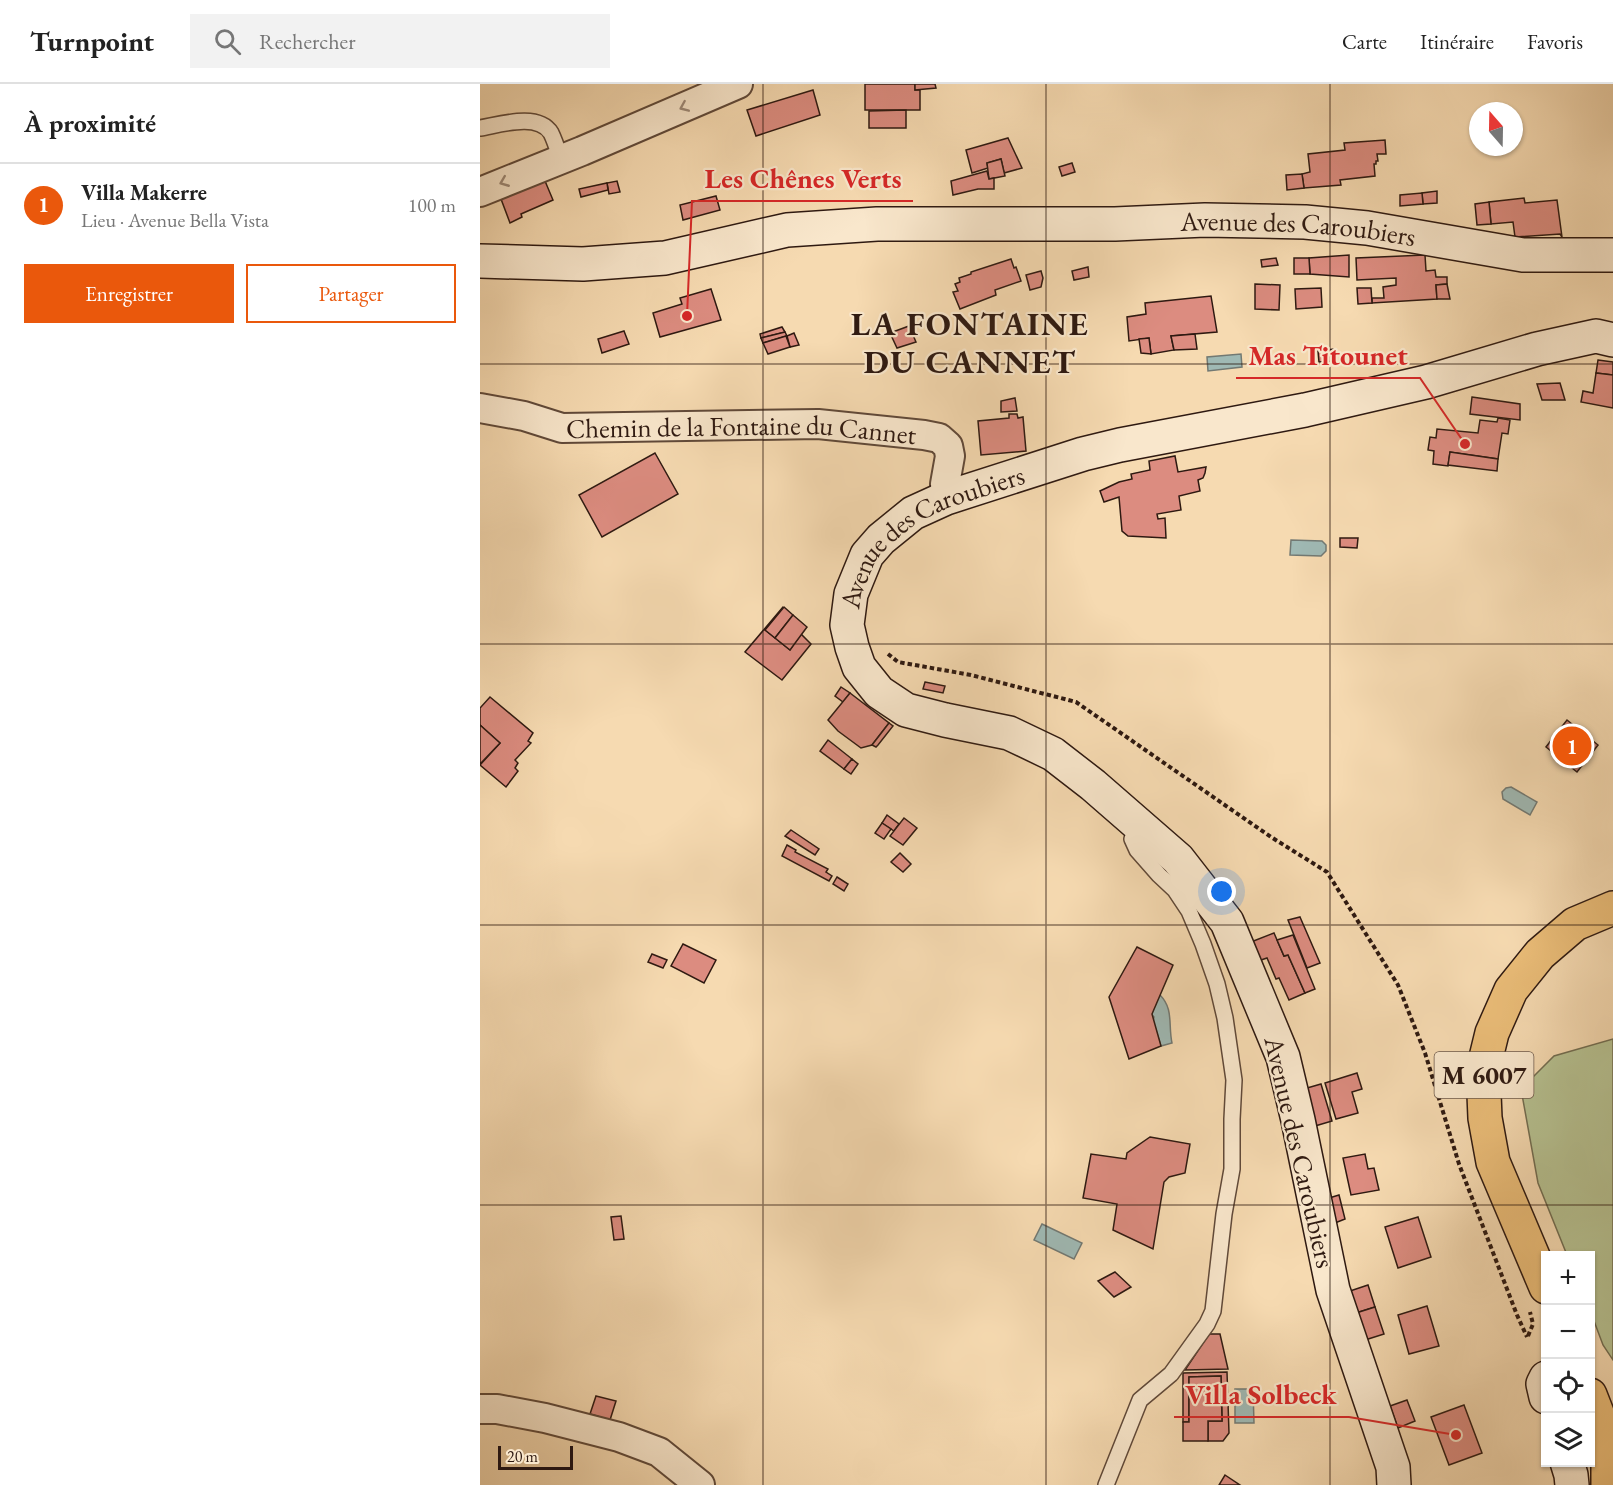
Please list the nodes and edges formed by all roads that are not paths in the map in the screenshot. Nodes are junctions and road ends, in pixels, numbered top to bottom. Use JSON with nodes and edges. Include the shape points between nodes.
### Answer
{"nodes":[{"id":1,"x":738,"y":84,"type":"edge"},
{"id":2,"x":480,"y":128,"type":"edge"},
{"id":3,"x":561,"y":160,"type":"junction"},
{"id":4,"x":480,"y":192,"type":"edge"},
{"id":5,"x":1613,"y":255,"type":"edge"},
{"id":6,"x":480,"y":261,"type":"edge"},
{"id":7,"x":1613,"y":340,"type":"edge"},
{"id":8,"x":480,"y":408,"type":"edge"},
{"id":9,"x":946,"y":498,"type":"junction"},
{"id":10,"x":1138,"y":824,"type":"junction"},
{"id":11,"x":1613,"y":908,"type":"edge"},
{"id":12,"x":1541,"y":1277,"type":"edge"},
{"id":13,"x":1595,"y":1408,"type":"edge"},
{"id":14,"x":480,"y":1409,"type":"edge"},
{"id":15,"x":1569,"y":1467,"type":"edge"},
{"id":16,"x":700,"y":1485,"type":"edge"},
{"id":17,"x":1106,"y":1485,"type":"edge"},
{"id":18,"x":1394,"y":1485,"type":"edge"},
{"id":19,"x":1572,"y":1485,"type":"edge"},
{"id":20,"x":1608,"y":1485,"type":"edge"}],
"edges":[{"from":1,"to":3,"type":"street","one_way":true},
{"from":2,"to":3,"type":"lane","via":[[537,122],[550,132]]},
{"from":3,"to":4,"type":"street","one_way":true},
{"from":5,"to":6,"type":"street","name":"Avenue des Caroubiers","via":[[1523,255],[1367,228],[1205,220],[877,224],[787,230],[665,258],[583,264]]},
{"from":7,"to":9,"type":"street","name":"Avenue des Caroubiers","via":[[1596,336],[1567,342],[1426,382],[1305,410],[1120,445]]},
{"from":8,"to":9,"type":"street","name":"Chemin de la Fontaine du Cannet","via":[[562,428],[818,424],[924,435],[939,438],[948,446]]},
{"from":9,"to":10,"type":"street","name":"Avenue des Caroubiers","via":[[913,513],[867,555],[851,594],[847,625],[859,667],[879,692],[906,710],[1009,733],[1053,754]]},
{"from":10,"to":17,"type":"lane","via":[[1132,839],[1137,850],[1189,911],[1217,984],[1234,1080],[1232,1169],[1213,1311],[1171,1374],[1140,1400]]},
{"from":10,"to":18,"type":"street","name":"Avenue des Caroubiers","via":[[1178,859],[1227,922],[1280,1047],[1333,1290],[1393,1467]]},
{"from":11,"to":12,"type":"main road","number":"M 6007","via":[[1575,924],[1525,972],[1511,990],[1492,1033],[1483,1070],[1485,1118],[1493,1162]]},
{"from":13,"to":20,"type":"main road","via":[[1608,1449]]},
{"from":14,"to":16,"type":"street","via":[[545,1418],[619,1437],[659,1452]]},
{"from":15,"to":19,"type":"street"}]}
